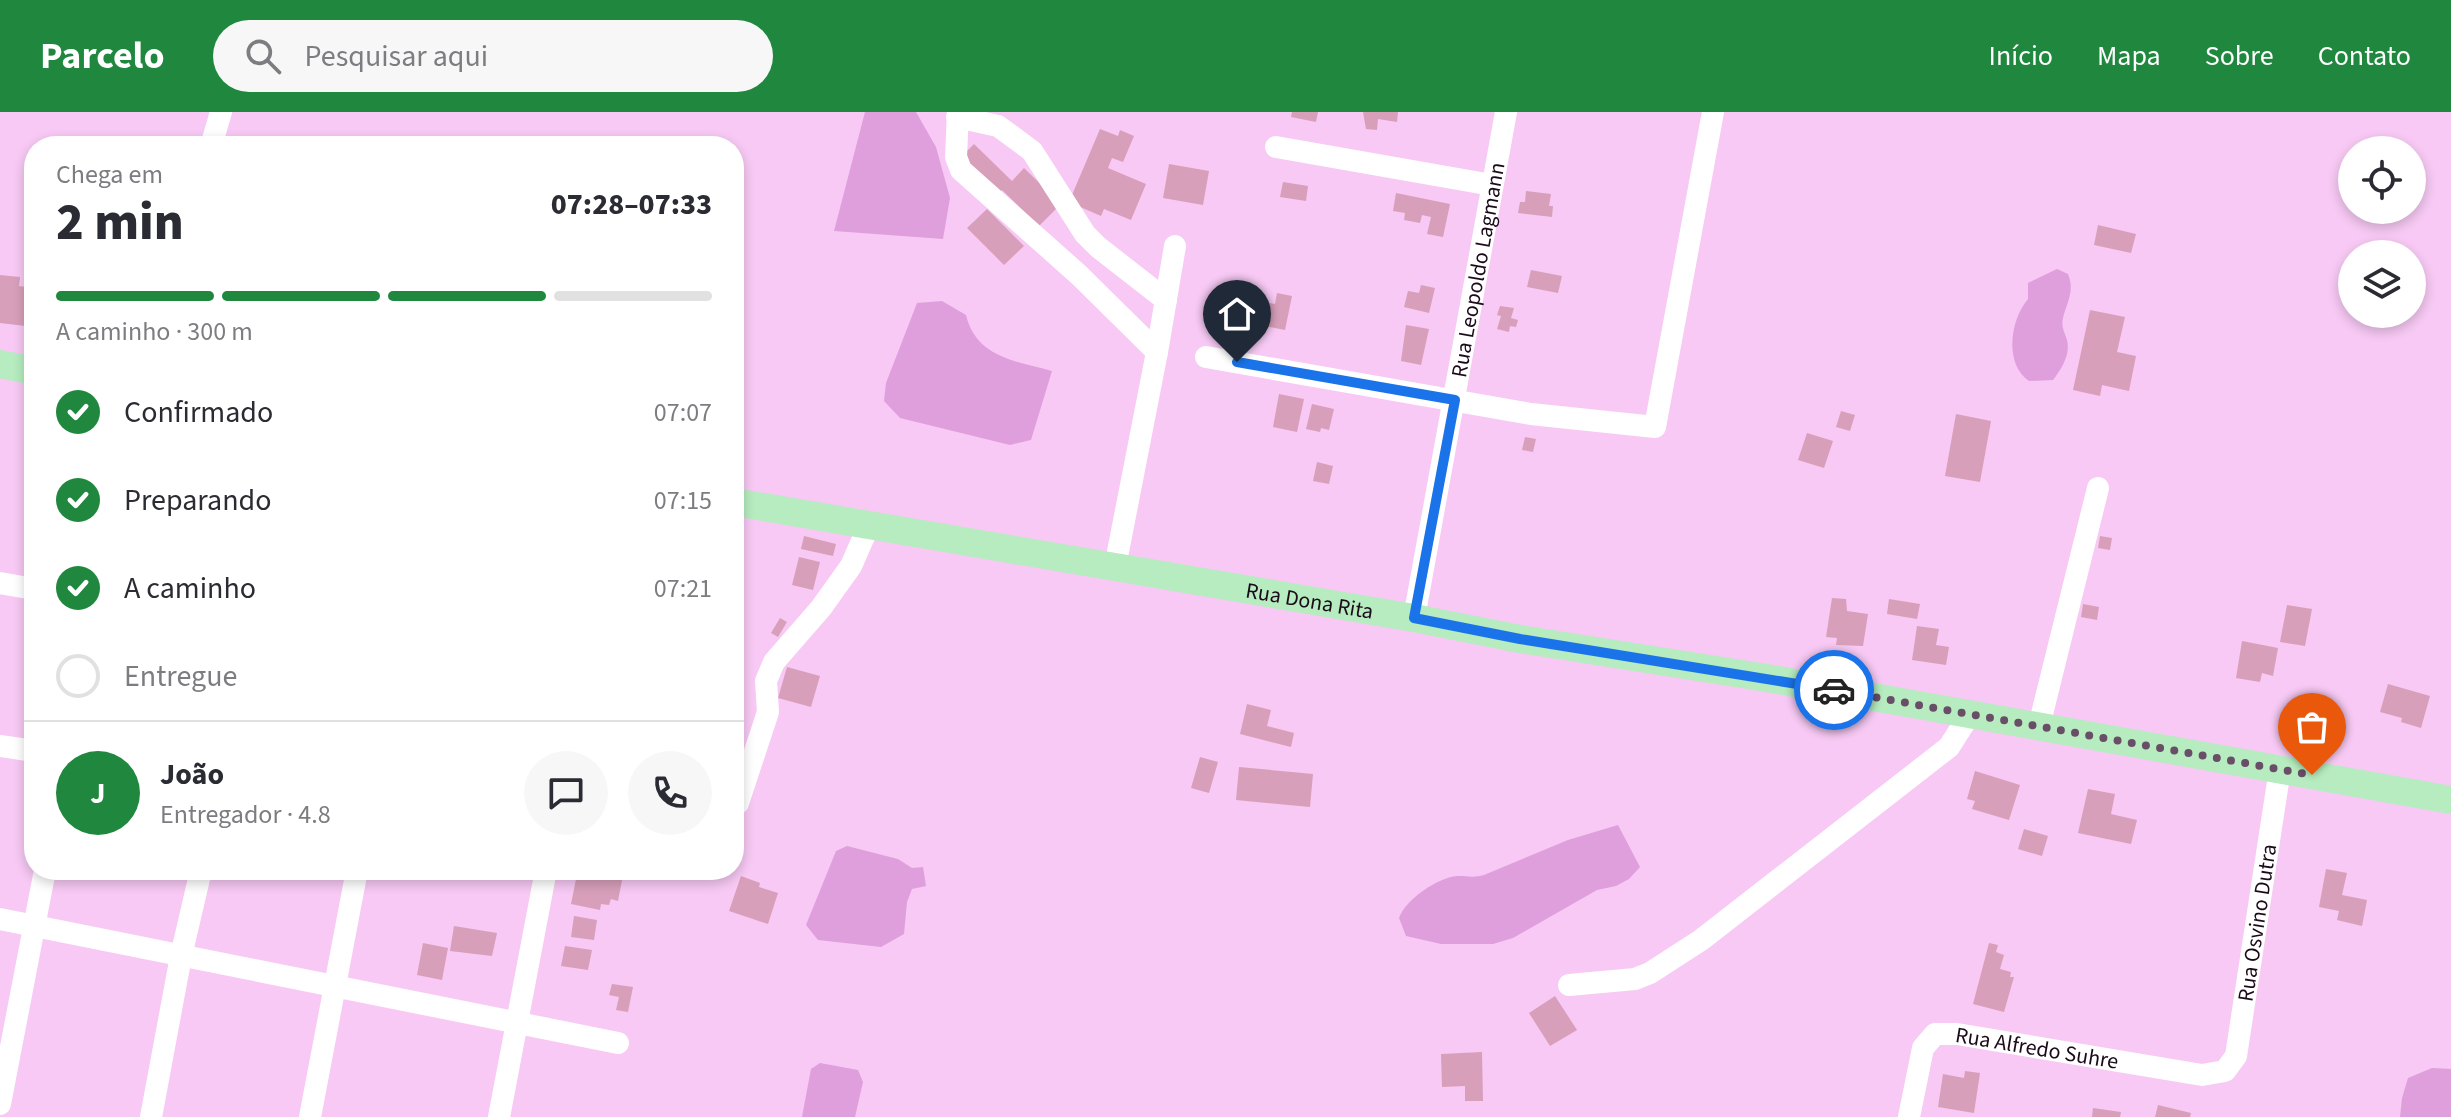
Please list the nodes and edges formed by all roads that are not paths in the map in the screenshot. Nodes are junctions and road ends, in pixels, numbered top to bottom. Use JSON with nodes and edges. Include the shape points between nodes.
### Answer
{"nodes":[{"id":1,"x":221,"y":112,"type":"edge"},
{"id":2,"x":1506,"y":112,"type":"edge"},
{"id":3,"x":1713,"y":112,"type":"edge"},
{"id":4,"x":958,"y":114,"type":"edge"},
{"id":5,"x":214,"y":136,"type":"edge"},
{"id":6,"x":1276,"y":147,"type":"dead end"},
{"id":7,"x":1492,"y":185,"type":"junction"},
{"id":8,"x":1175,"y":246,"type":"dead end"},
{"id":9,"x":1166,"y":300,"type":"junction"},
{"id":10,"x":1157,"y":352,"type":"junction"},
{"id":11,"x":1206,"y":357,"type":"dead end"},
{"id":12,"x":0,"y":364,"type":"edge"},
{"id":13,"x":24,"y":369,"type":"edge"},
{"id":14,"x":1455,"y":400,"type":"junction"},
{"id":15,"x":2098,"y":488,"type":"dead end"},
{"id":16,"x":744,"y":504,"type":"edge"},
{"id":17,"x":869,"y":525,"type":"junction"},
{"id":18,"x":1115,"y":567,"type":"junction"},
{"id":19,"x":0,"y":583,"type":"edge"},
{"id":20,"x":24,"y":587,"type":"edge"},
{"id":21,"x":1414,"y":618,"type":"junction"},
{"id":22,"x":1970,"y":714,"type":"junction"},
{"id":23,"x":2039,"y":726,"type":"junction"},
{"id":24,"x":0,"y":746,"type":"edge"},
{"id":25,"x":24,"y":750,"type":"edge"},
{"id":26,"x":2280,"y":769,"type":"junction"},
{"id":27,"x":744,"y":785,"type":"edge"},
{"id":28,"x":2451,"y":800,"type":"edge"},
{"id":29,"x":43,"y":880,"type":"edge"},
{"id":30,"x":199,"y":880,"type":"edge"},
{"id":31,"x":355,"y":880,"type":"edge"},
{"id":32,"x":544,"y":880,"type":"edge"},
{"id":33,"x":0,"y":919,"type":"edge"},
{"id":34,"x":34,"y":926,"type":"junction"},
{"id":35,"x":181,"y":956,"type":"junction"},
{"id":36,"x":1569,"y":985,"type":"dead end"},
{"id":37,"x":335,"y":988,"type":"junction"},
{"id":38,"x":517,"y":1022,"type":"junction"},
{"id":39,"x":618,"y":1043,"type":"dead end"},
{"id":40,"x":2225,"y":1071,"type":"joint"},
{"id":41,"x":0,"y":1104,"type":"edge"},
{"id":42,"x":151,"y":1117,"type":"edge"},
{"id":43,"x":310,"y":1117,"type":"edge"},
{"id":44,"x":499,"y":1117,"type":"edge"},
{"id":45,"x":1909,"y":1117,"type":"edge"}],
"edges":[{"from":1,"to":5,"type":"street"},
{"from":2,"to":7,"type":"street","name":"Rua Leopoldo Lagmann"},
{"from":3,"to":14,"type":"street","via":[[1655,427]]},
{"from":4,"to":9,"type":"street","via":[[998,126],[1032,151],[1085,234]]},
{"from":4,"to":10,"type":"street","via":[[956,157],[961,170]]},
{"from":6,"to":7,"type":"street"},
{"from":7,"to":14,"type":"street","name":"Rua Leopoldo Lagmann"},
{"from":8,"to":9,"type":"street"},
{"from":9,"to":10,"type":"street"},
{"from":10,"to":18,"type":"street"},
{"from":11,"to":14,"type":"street"},
{"from":12,"to":13,"type":"main road"},
{"from":14,"to":21,"type":"street","name":"Rua Leopoldo Lagmann"},
{"from":15,"to":23,"type":"street"},
{"from":16,"to":17,"type":"main road","name":"Rua Dona Rita"},
{"from":17,"to":18,"type":"main road","name":"Rua Dona Rita"},
{"from":17,"to":27,"type":"street","via":[[851,566],[774,662],[766,681],[768,712]]},
{"from":18,"to":21,"type":"main road","name":"Rua Dona Rita"},
{"from":19,"to":20,"type":"street"},
{"from":21,"to":22,"type":"main road","name":"Rua Dona Rita"},
{"from":22,"to":23,"type":"main road","name":"Rua Dona Rita"},
{"from":22,"to":36,"type":"street","via":[[1949,747],[1701,940],[1635,979]]},
{"from":23,"to":26,"type":"main road","name":"Rua Dona Rita"},
{"from":24,"to":25,"type":"street"},
{"from":26,"to":28,"type":"main road","name":"Rua Dona Rita"},
{"from":26,"to":40,"type":"street","name":"Rua Osvino Dutra","via":[[2236,1056]]},
{"from":29,"to":34,"type":"street"},
{"from":30,"to":35,"type":"street"},
{"from":31,"to":37,"type":"street"},
{"from":32,"to":38,"type":"street"},
{"from":33,"to":34,"type":"street"},
{"from":34,"to":35,"type":"street"},
{"from":34,"to":41,"type":"street"},
{"from":35,"to":37,"type":"street"},
{"from":35,"to":42,"type":"street"},
{"from":37,"to":38,"type":"street"},
{"from":37,"to":43,"type":"street"},
{"from":38,"to":39,"type":"street"},
{"from":38,"to":44,"type":"street"},
{"from":40,"to":45,"type":"street","name":"Rua Alfredo Suhre","via":[[2202,1075],[1935,1034],[1923,1048]]}]}
